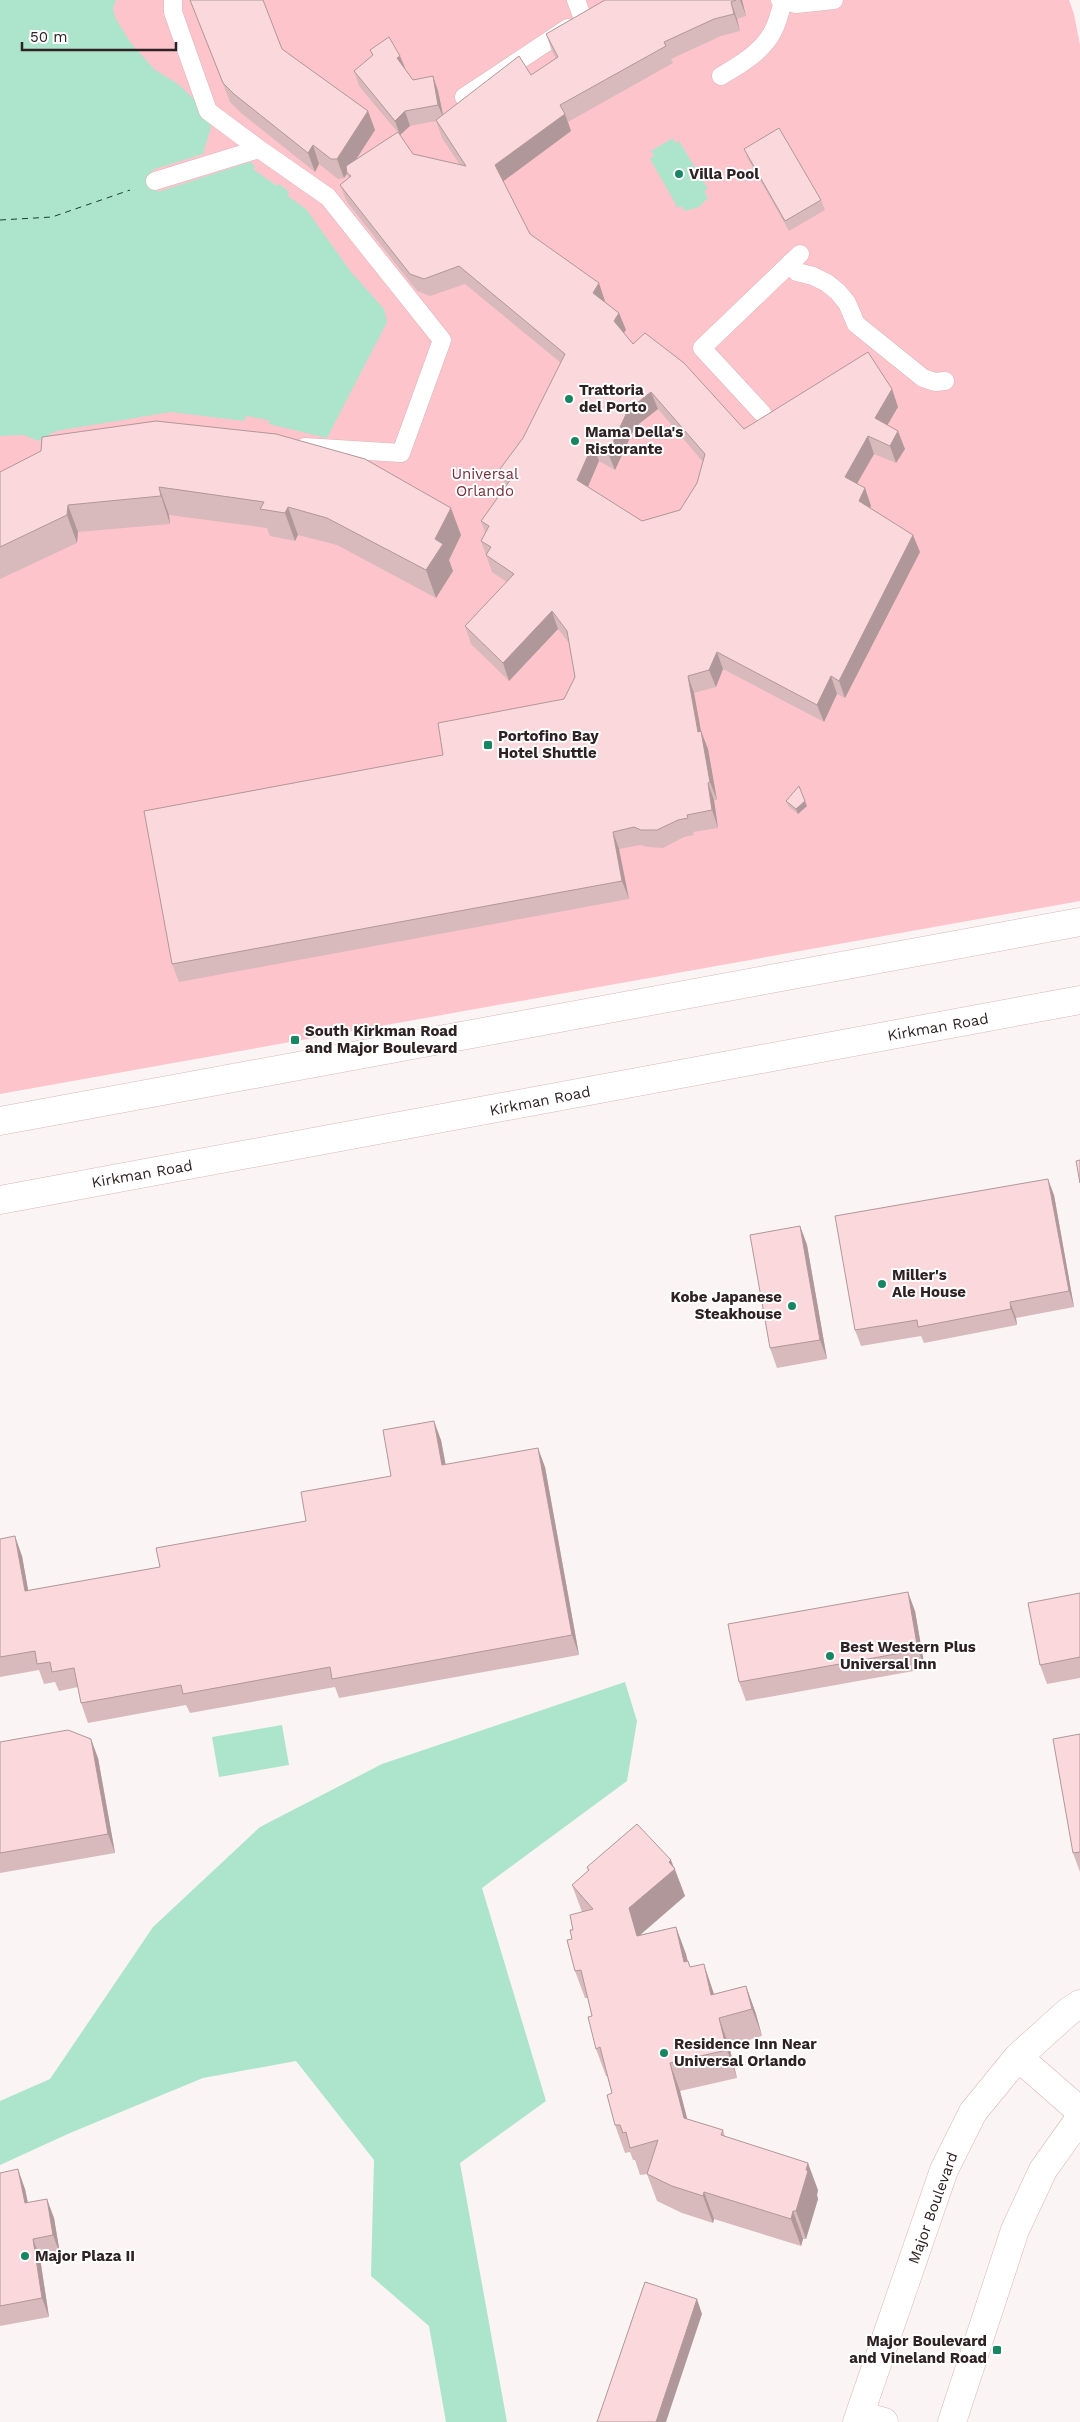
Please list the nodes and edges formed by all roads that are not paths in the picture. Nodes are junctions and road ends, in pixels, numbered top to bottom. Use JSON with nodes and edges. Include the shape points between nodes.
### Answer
{"nodes":[{"id":1,"x":173,"y":0,"type":"edge"},
{"id":2,"x":576,"y":0,"type":"edge"},
{"id":3,"x":834,"y":0,"type":"edge"},
{"id":4,"x":781,"y":1,"type":"edge"},
{"id":5,"x":721,"y":76,"type":"dead end"},
{"id":6,"x":464,"y":97,"type":"edge"},
{"id":7,"x":259,"y":149,"type":"junction"},
{"id":8,"x":155,"y":181,"type":"dead end"},
{"id":9,"x":944,"y":381,"type":"dead end"},
{"id":10,"x":762,"y":413,"type":"dead end"},
{"id":11,"x":287,"y":445,"type":"edge"},
{"id":12,"x":1080,"y":922,"type":"edge"},
{"id":13,"x":1080,"y":1000,"type":"edge"},
{"id":14,"x":0,"y":1121,"type":"edge"},
{"id":15,"x":0,"y":1200,"type":"edge"},
{"id":16,"x":1080,"y":2004,"type":"edge"},
{"id":17,"x":1018,"y":2057,"type":"junction"},
{"id":18,"x":1080,"y":2111,"type":"edge"},
{"id":19,"x":1080,"y":2118,"type":"edge"},
{"id":20,"x":867,"y":2419,"type":"edge"},
{"id":21,"x":952,"y":2422,"type":"edge"}],
"edges":[{"from":1,"to":7,"type":"street","via":[[174,12],[208,110]]},
{"from":2,"to":6,"type":"street","via":[[590,15]]},
{"from":3,"to":4,"type":"street","via":[[820,3]]},
{"from":4,"to":5,"type":"street","via":[[775,28],[761,47]]},
{"from":7,"to":8,"type":"street"},
{"from":7,"to":11,"type":"street","via":[[335,193],[442,340],[401,453]]},
{"from":9,"to":10,"type":"street","via":[[923,378],[856,324],[838,292],[813,276],[797,272],[795,259],[702,348]]},
{"from":12,"to":14,"type":"main road"},
{"from":13,"to":15,"type":"main road","name":"Kirkman Road"},
{"from":16,"to":17,"type":"main road","name":"Major Boulevard"},
{"from":17,"to":18,"type":"main road"},
{"from":17,"to":20,"type":"main road","name":"Major Boulevard","via":[[973,2112],[944,2170]]},
{"from":19,"to":21,"type":"main road","via":[[1043,2170],[1015,2230]]}]}
